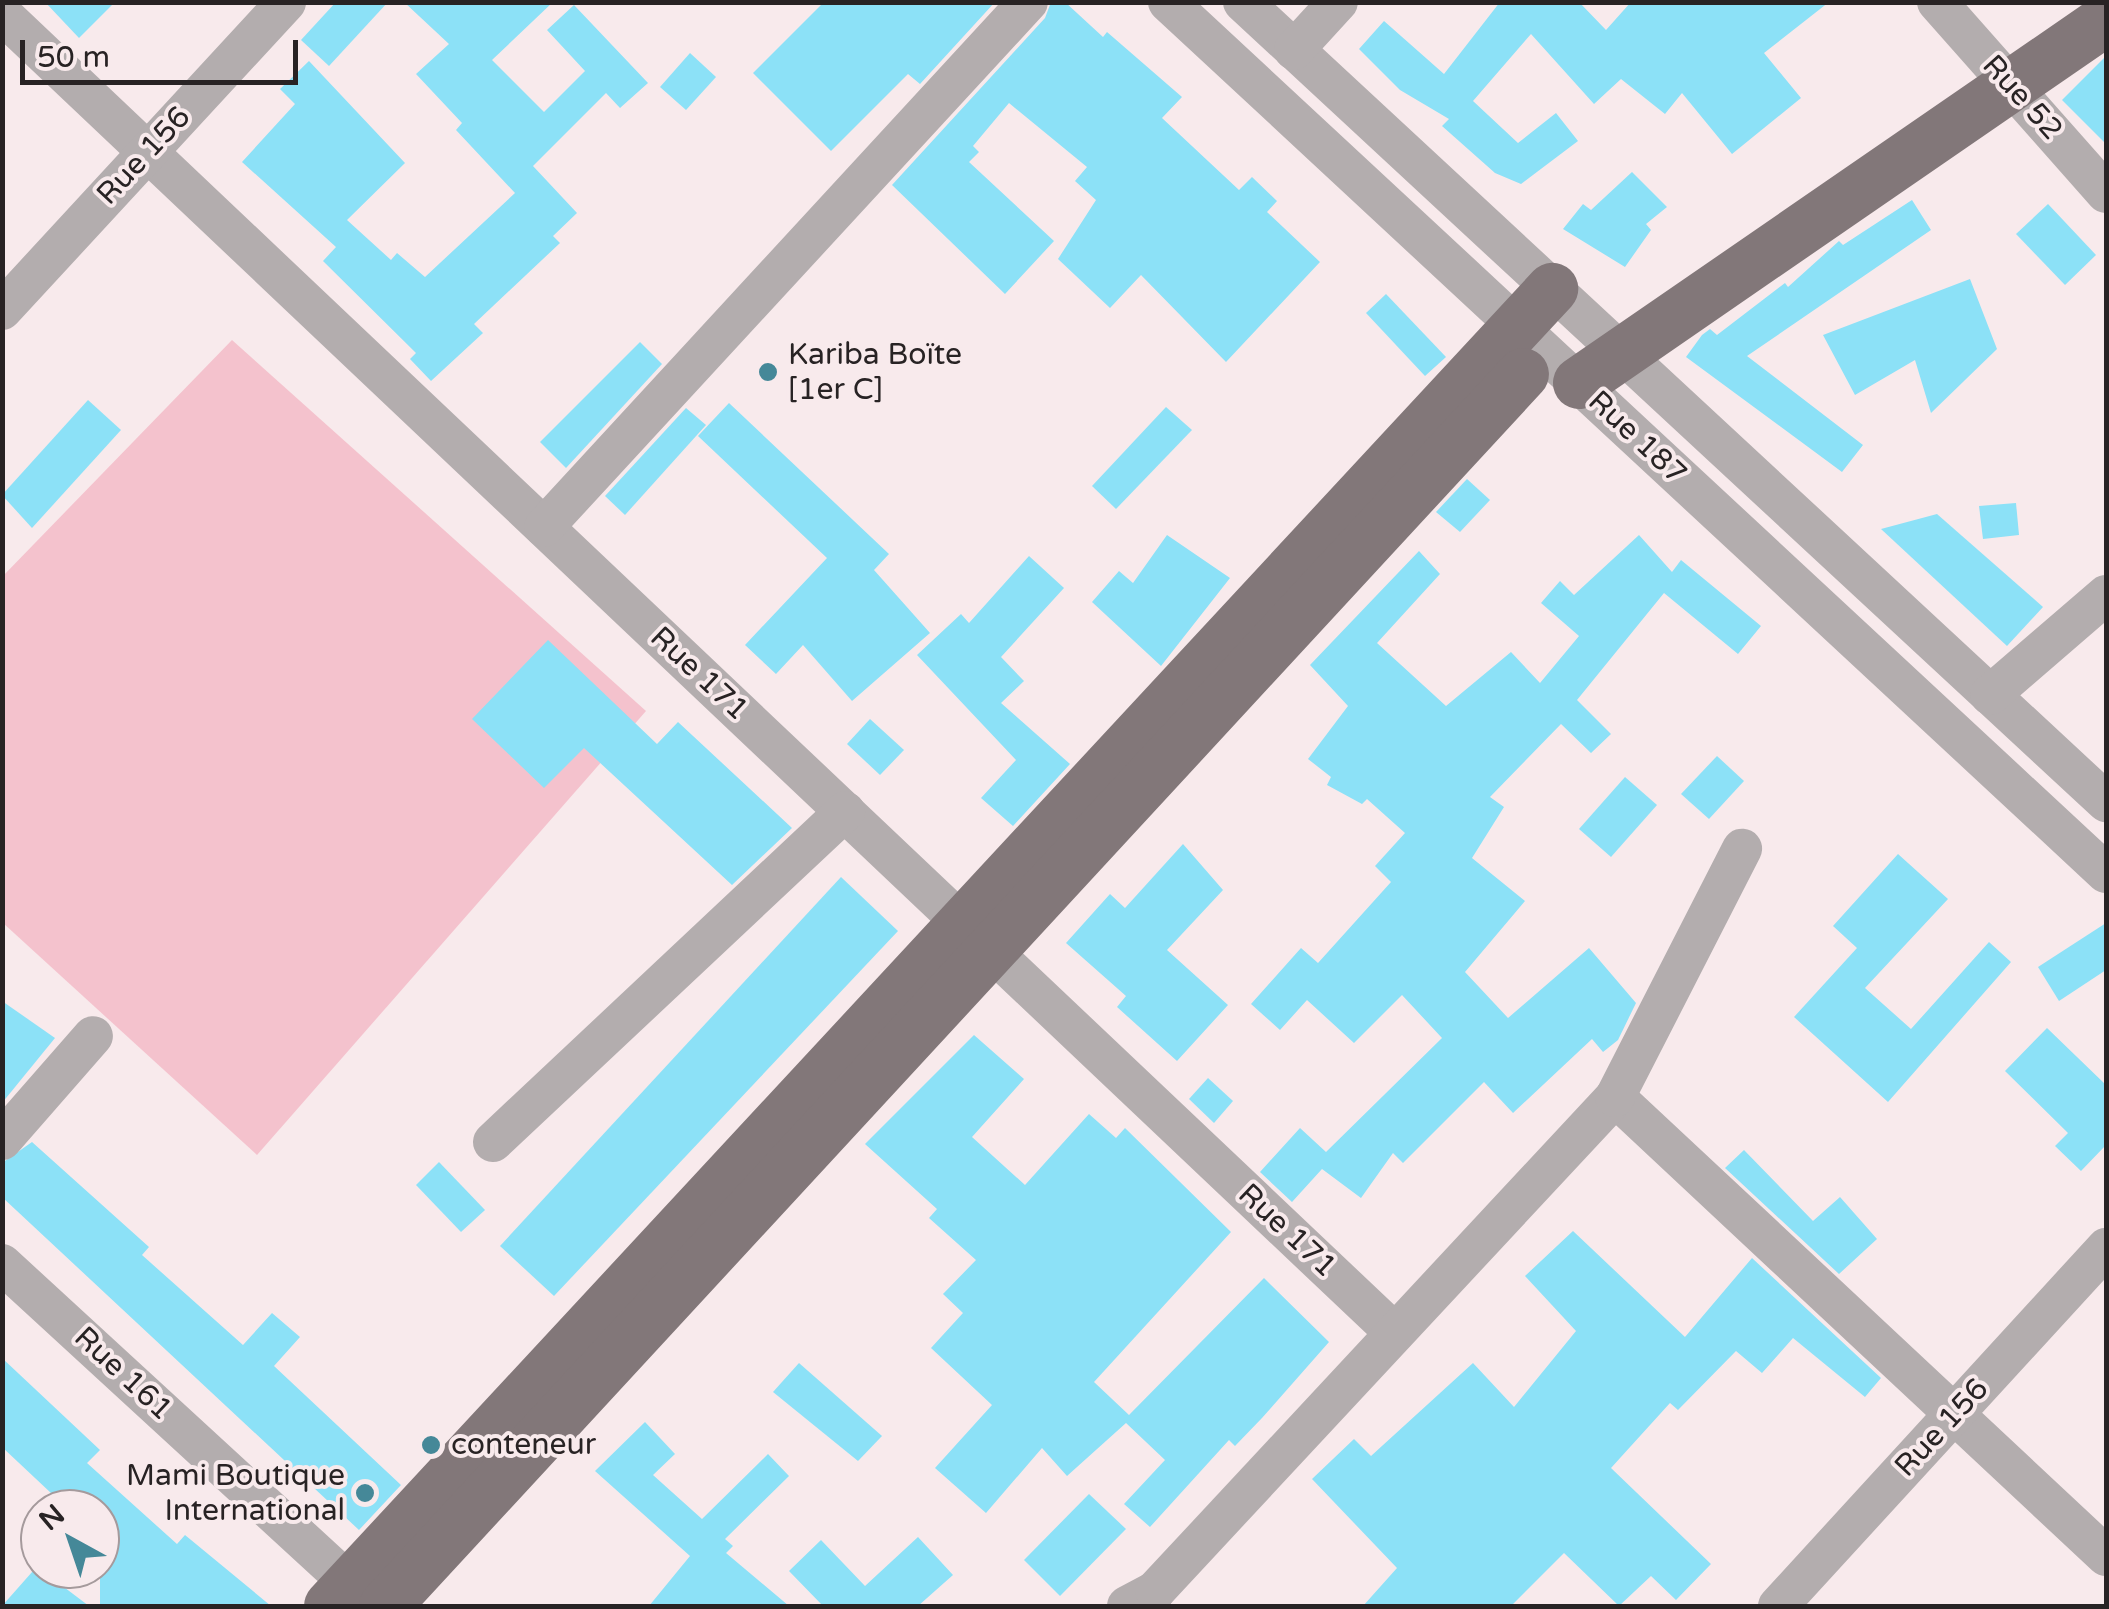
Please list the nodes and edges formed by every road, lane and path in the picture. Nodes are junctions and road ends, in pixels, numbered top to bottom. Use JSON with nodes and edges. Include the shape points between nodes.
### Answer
{"nodes":[{"id":1,"x":286,"y":2,"type":"edge"},
{"id":2,"x":1028,"y":2,"type":"edge"},
{"id":3,"x":1168,"y":2,"type":"edge"},
{"id":4,"x":1243,"y":2,"type":"edge"},
{"id":5,"x":1338,"y":2,"type":"edge"},
{"id":6,"x":1937,"y":2,"type":"edge"},
{"id":7,"x":2,"y":14,"type":"edge"},
{"id":8,"x":2106,"y":20,"type":"edge"},
{"id":9,"x":1294,"y":50,"type":"junction"},
{"id":10,"x":2013,"y":88,"type":"junction"},
{"id":11,"x":148,"y":152,"type":"junction"},
{"id":12,"x":2106,"y":193,"type":"edge"},
{"id":13,"x":2,"y":310,"type":"edge"},
{"id":14,"x":1554,"y":333,"type":"junction"},
{"id":15,"x":1622,"y":354,"type":"junction"},
{"id":16,"x":544,"y":527,"type":"junction"},
{"id":17,"x":2106,"y":595,"type":"edge"},
{"id":18,"x":1990,"y":695,"type":"junction"},
{"id":19,"x":2106,"y":802,"type":"edge"},
{"id":20,"x":845,"y":811,"type":"junction"},
{"id":21,"x":1742,"y":849,"type":"dead end"},
{"id":22,"x":2106,"y":874,"type":"edge"},
{"id":23,"x":977,"y":937,"type":"junction"},
{"id":24,"x":94,"y":1036,"type":"dead end"},
{"id":25,"x":1615,"y":1096,"type":"junction"},
{"id":26,"x":2,"y":1140,"type":"edge"},
{"id":27,"x":494,"y":1142,"type":"dead end"},
{"id":28,"x":2106,"y":1248,"type":"edge"},
{"id":29,"x":2,"y":1264,"type":"edge"},
{"id":30,"x":1395,"y":1333,"type":"junction"},
{"id":31,"x":1955,"y":1414,"type":"junction"},
{"id":32,"x":2106,"y":1556,"type":"edge"},
{"id":33,"x":360,"y":1601,"type":"edge"},
{"id":34,"x":1127,"y":1606,"type":"edge"},
{"id":35,"x":1778,"y":1606,"type":"edge"}],
"edges":[{"from":1,"to":11,"type":"street","name":"Rue 156"},
{"from":2,"to":16,"type":"street"},
{"from":3,"to":14,"type":"street","name":"Rue 187"},
{"from":4,"to":9,"type":"street","name":"Rue 187"},
{"from":5,"to":9,"type":"street"},
{"from":6,"to":10,"type":"street","name":"Rue 52"},
{"from":7,"to":11,"type":"street","name":"Rue 171"},
{"from":8,"to":10,"type":"main road"},
{"from":9,"to":14,"type":"street","name":"Rue 187"},
{"from":10,"to":12,"type":"street","name":"Rue 52"},
{"from":10,"to":15,"type":"main road"},
{"from":11,"to":13,"type":"street","name":"Rue 156"},
{"from":11,"to":16,"type":"street","name":"Rue 171"},
{"from":14,"to":15,"type":"main road"},
{"from":14,"to":22,"type":"street","name":"Rue 187"},
{"from":14,"to":23,"type":"main road"},
{"from":15,"to":18,"type":"street","name":"Rue 187"},
{"from":16,"to":20,"type":"street","name":"Rue 171"},
{"from":17,"to":18,"type":"street"},
{"from":18,"to":19,"type":"street","name":"Rue 187"},
{"from":20,"to":23,"type":"street","name":"Rue 171"},
{"from":20,"to":27,"type":"street"},
{"from":21,"to":25,"type":"street"},
{"from":23,"to":30,"type":"street","name":"Rue 171"},
{"from":23,"to":33,"type":"main road"},
{"from":24,"to":26,"type":"street"},
{"from":25,"to":30,"type":"street"},
{"from":25,"to":31,"type":"street"},
{"from":28,"to":31,"type":"street","name":"Rue 156"},
{"from":29,"to":33,"type":"street","name":"Rue 161"},
{"from":30,"to":34,"type":"street","via":[[1155,1591]]},
{"from":31,"to":32,"type":"street"},
{"from":31,"to":35,"type":"street","name":"Rue 156"}]}
